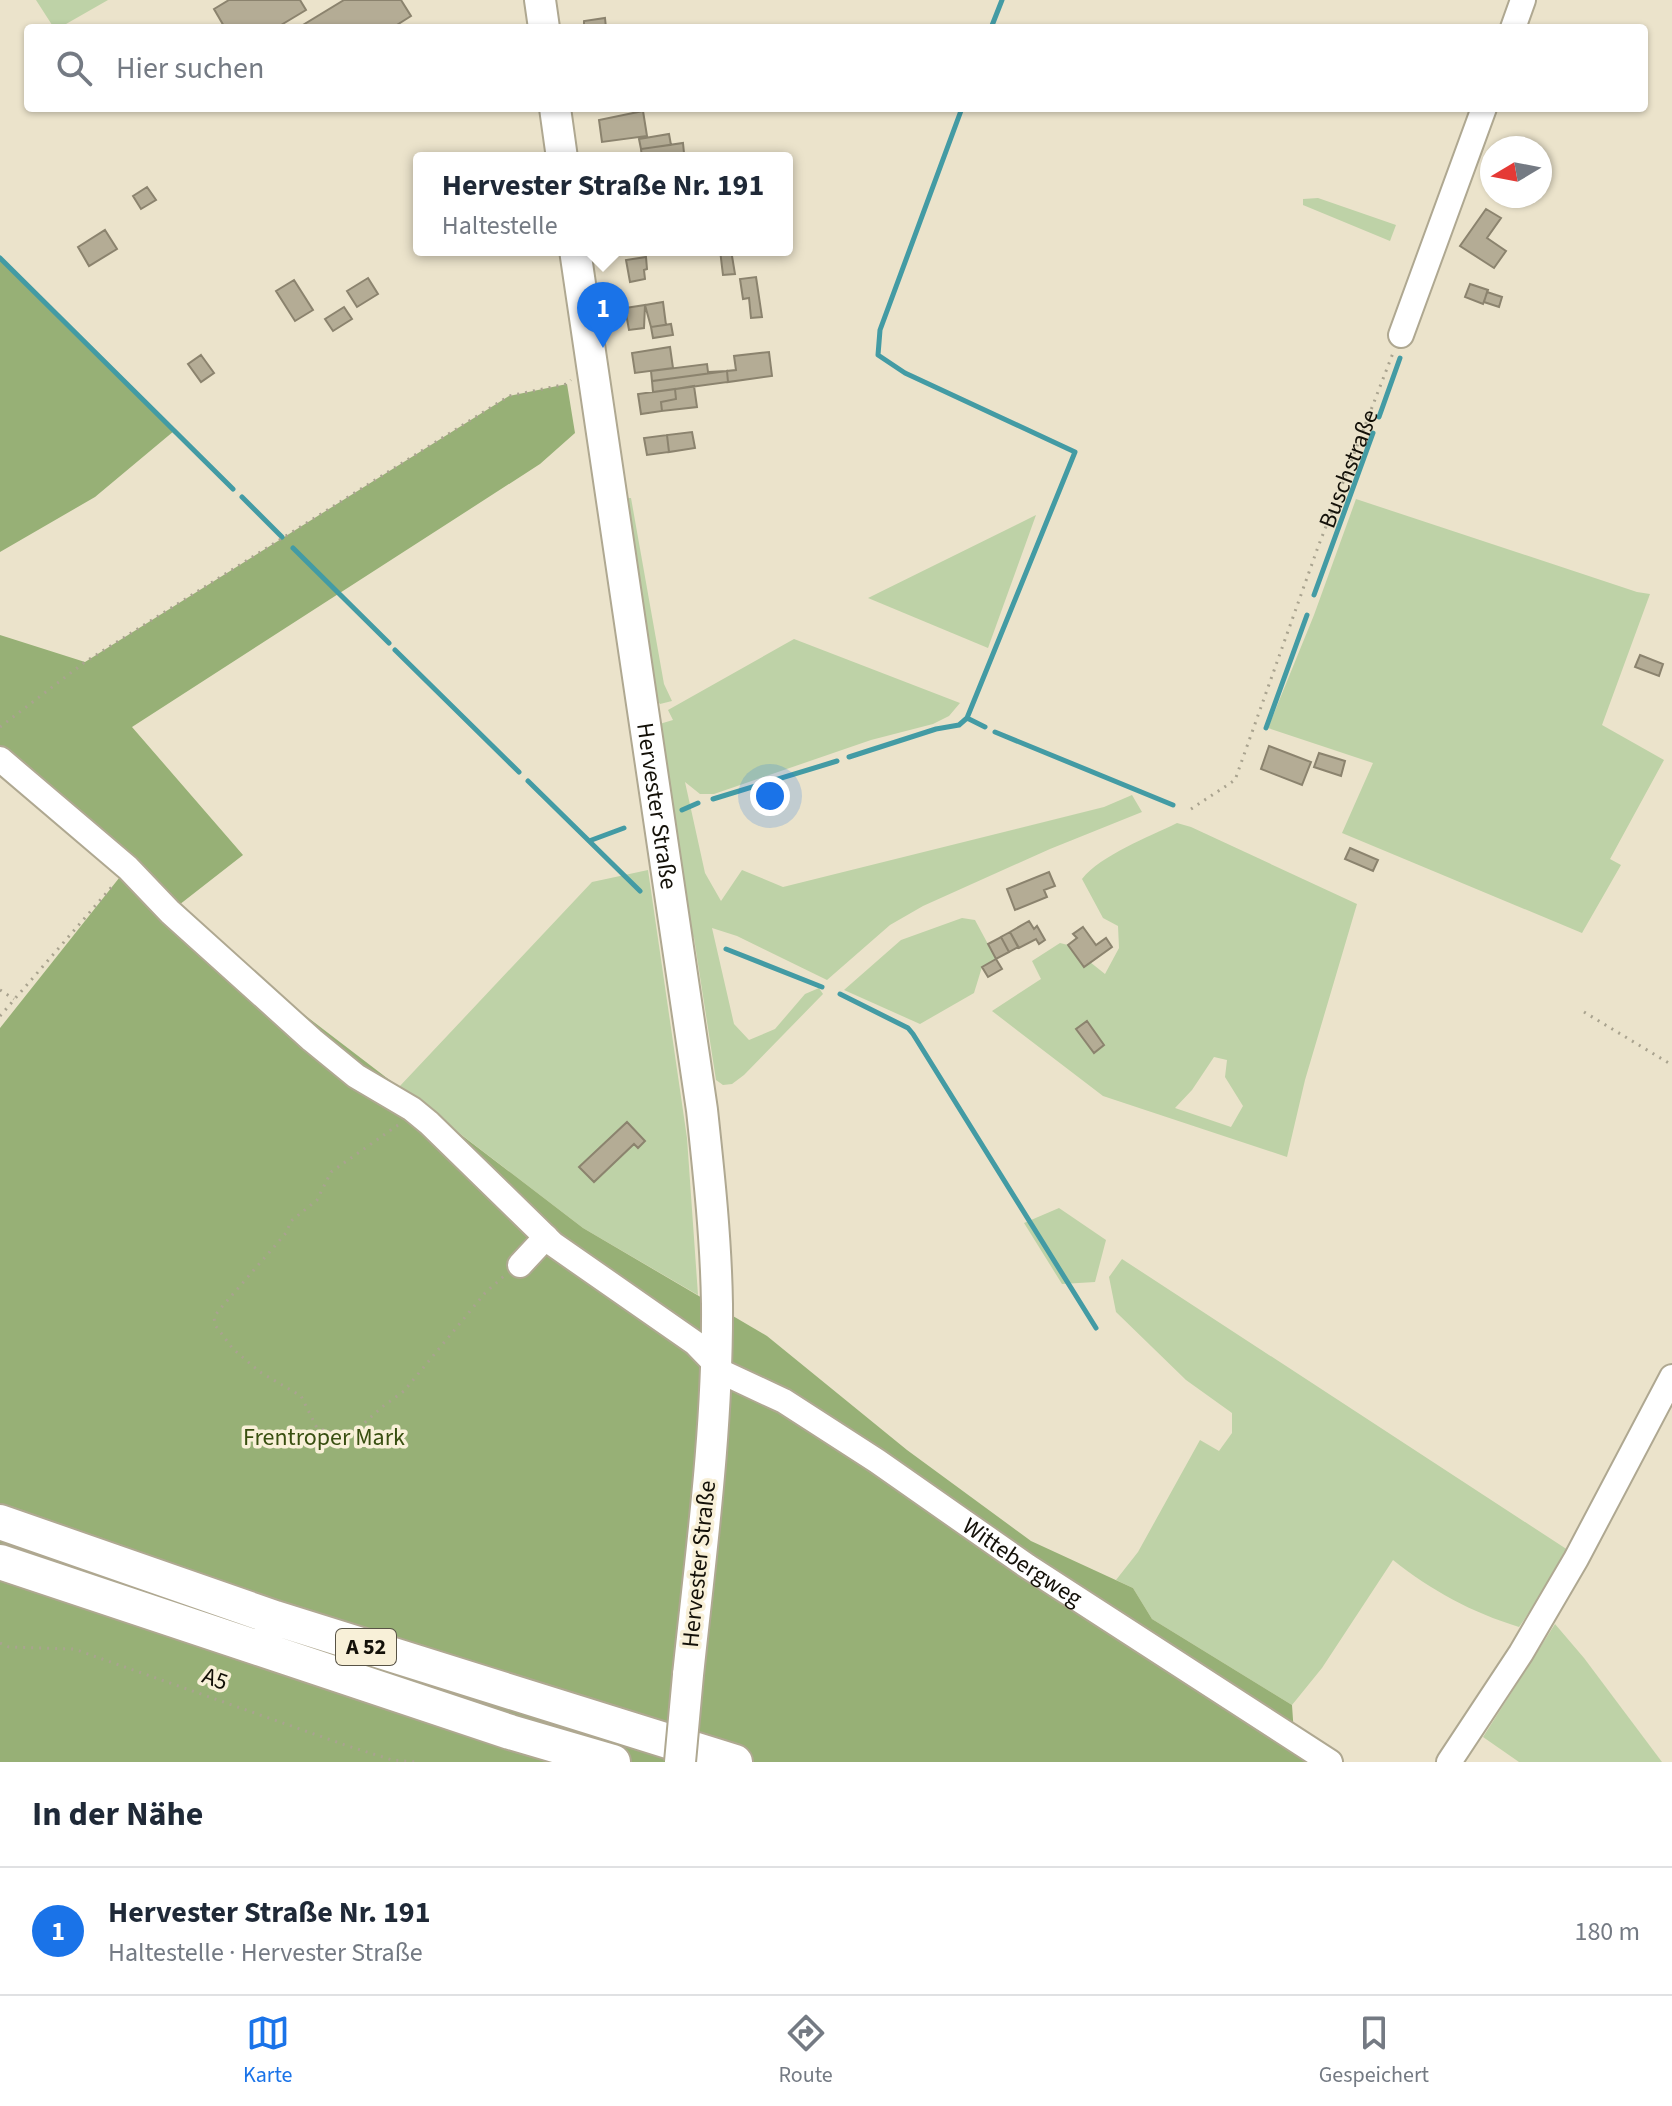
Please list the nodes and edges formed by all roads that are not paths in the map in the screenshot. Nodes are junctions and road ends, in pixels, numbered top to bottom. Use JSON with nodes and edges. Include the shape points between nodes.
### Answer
{"nodes":[{"id":1,"x":540,"y":0,"type":"edge"},
{"id":2,"x":1523,"y":0,"type":"edge"},
{"id":3,"x":543,"y":24,"type":"edge"},
{"id":4,"x":1514,"y":24,"type":"edge"},
{"id":5,"x":556,"y":112,"type":"edge"},
{"id":6,"x":1483,"y":112,"type":"edge"},
{"id":7,"x":561,"y":152,"type":"edge"},
{"id":8,"x":576,"y":256,"type":"edge"},
{"id":9,"x":1401,"y":335,"type":"road end"},
{"id":10,"x":0,"y":759,"type":"edge"},
{"id":11,"x":546,"y":1237,"type":"junction"},
{"id":12,"x":520,"y":1265,"type":"road end"},
{"id":13,"x":715,"y":1365,"type":"junction"},
{"id":14,"x":1672,"y":1377,"type":"edge"},
{"id":15,"x":0,"y":1522,"type":"edge"},
{"id":16,"x":0,"y":1562,"type":"edge"},
{"id":17,"x":613,"y":1762,"type":"edge"},
{"id":18,"x":680,"y":1762,"type":"edge"},
{"id":19,"x":735,"y":1762,"type":"edge"},
{"id":20,"x":1330,"y":1762,"type":"edge"},
{"id":21,"x":1449,"y":1762,"type":"edge"}],
"edges":[{"from":1,"to":3,"type":"main road"},
{"from":2,"to":4,"type":"street"},
{"from":5,"to":7,"type":"main road"},
{"from":6,"to":9,"type":"street"},
{"from":8,"to":13,"type":"main road","name":"Hervester Straße","via":[[702,1110],[715,1238]]},
{"from":10,"to":11,"type":"street","via":[[128,868],[312,1040],[356,1076],[412,1109]]},
{"from":11,"to":12,"type":"street"},
{"from":11,"to":13,"type":"street","via":[[695,1343]]},
{"from":13,"to":18,"type":"main road","name":"Hervester Straße","bridge":true},
{"from":13,"to":20,"type":"street","name":"Wittebergweg","via":[[798,1410]]},
{"from":14,"to":21,"type":"street","via":[[1576,1559]]},
{"from":15,"to":19,"type":"highway","number":"A 52","via":[[275,1618]]},
{"from":16,"to":17,"type":"highway","number":"A 52"}]}
